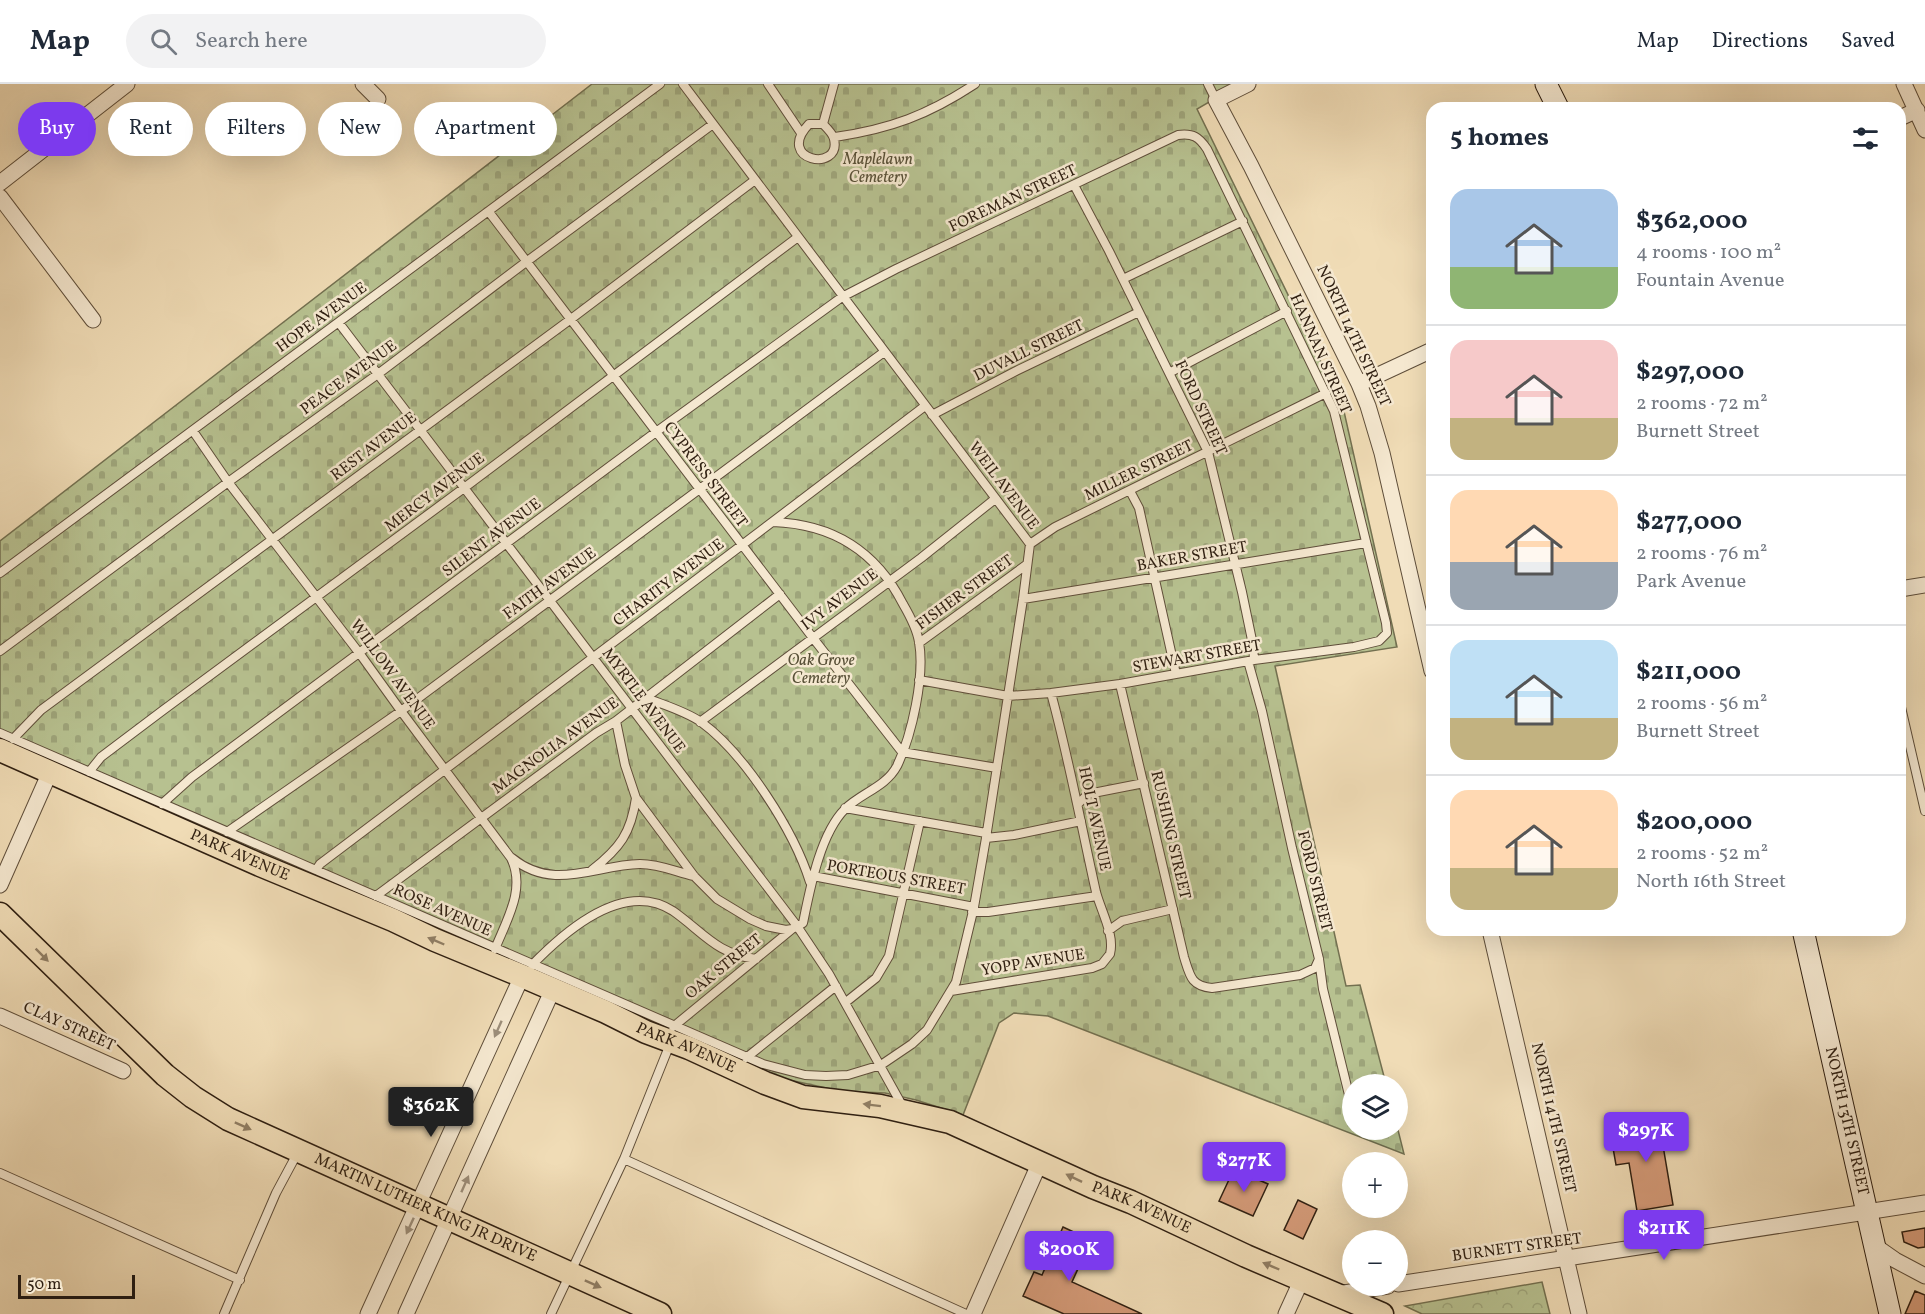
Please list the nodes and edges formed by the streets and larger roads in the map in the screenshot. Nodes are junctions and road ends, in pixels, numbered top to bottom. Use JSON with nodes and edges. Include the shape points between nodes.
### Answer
{"nodes":[{"id":1,"x":127,"y":84,"type":"edge"},
{"id":2,"x":363,"y":84,"type":"edge"},
{"id":3,"x":1248,"y":84,"type":"edge"},
{"id":4,"x":1546,"y":84,"type":"edge"},
{"id":5,"x":1904,"y":84,"type":"edge"},
{"id":6,"x":378,"y":99,"type":"dead end"},
{"id":7,"x":1555,"y":102,"type":"edge"},
{"id":8,"x":1906,"y":119,"type":"edge"},
{"id":9,"x":1923,"y":121,"type":"edge"},
{"id":10,"x":0,"y":183,"type":"edge"},
{"id":11,"x":0,"y":197,"type":"edge"},
{"id":12,"x":93,"y":320,"type":"dead end"},
{"id":13,"x":1426,"y":353,"type":"edge"},
{"id":14,"x":1359,"y":384,"type":"junction"},
{"id":15,"x":1925,"y":585,"type":"edge"},
{"id":16,"x":1906,"y":588,"type":"edge"},
{"id":17,"x":1426,"y":642,"type":"edge"},
{"id":18,"x":7,"y":744,"type":"edge"},
{"id":19,"x":50,"y":772,"type":"junction"},
{"id":20,"x":0,"y":885,"type":"edge"},
{"id":21,"x":0,"y":914,"type":"edge"},
{"id":22,"x":1491,"y":936,"type":"edge"},
{"id":23,"x":1804,"y":936,"type":"edge"},
{"id":24,"x":527,"y":970,"type":"junction"},
{"id":25,"x":553,"y":989,"type":"junction"},
{"id":26,"x":0,"y":1016,"type":"edge"},
{"id":27,"x":123,"y":1071,"type":"dead end"},
{"id":28,"x":1040,"y":1162,"type":"junction"},
{"id":29,"x":1925,"y":1203,"type":"edge"},
{"id":30,"x":419,"y":1205,"type":"junction"},
{"id":31,"x":1867,"y":1212,"type":"junction"},
{"id":32,"x":450,"y":1219,"type":"junction"},
{"id":33,"x":1875,"y":1246,"type":"junction"},
{"id":34,"x":1567,"y":1259,"type":"junction"},
{"id":35,"x":1925,"y":1276,"type":"edge"},
{"id":36,"x":1302,"y":1279,"type":"junction"},
{"id":37,"x":1408,"y":1283,"type":"edge"},
{"id":38,"x":1342,"y":1293,"type":"edge"},
{"id":39,"x":1338,"y":1294,"type":"junction"},
{"id":40,"x":368,"y":1314,"type":"edge"},
{"id":41,"x":406,"y":1314,"type":"edge"},
{"id":42,"x":660,"y":1314,"type":"edge"},
{"id":43,"x":973,"y":1314,"type":"edge"},
{"id":44,"x":1286,"y":1314,"type":"edge"},
{"id":45,"x":1382,"y":1314,"type":"edge"},
{"id":46,"x":1580,"y":1314,"type":"edge"},
{"id":47,"x":1890,"y":1314,"type":"edge"}],
"edges":[{"from":1,"to":10,"type":"street"},
{"from":2,"to":6,"type":"street"},
{"from":3,"to":14,"type":"street","name":"NORTH 14TH STREET","via":[[1216,100]]},
{"from":4,"to":7,"type":"main road"},
{"from":5,"to":9,"type":"street"},
{"from":8,"to":9,"type":"street"},
{"from":11,"to":12,"type":"street"},
{"from":13,"to":14,"type":"street"},
{"from":14,"to":17,"type":"street","name":"NORTH 14TH STREET","via":[[1382,453]]},
{"from":15,"to":16,"type":"street"},
{"from":18,"to":19,"type":"main road","name":"PARK AVENUE"},
{"from":19,"to":20,"type":"street"},
{"from":24,"to":19,"type":"main road","name":"PARK AVENUE","one_way":true,"via":[[435,940]]},
{"from":21,"to":30,"type":"main road","name":"MARTIN LUTHER KING JR DRIVE","one_way":true,"via":[[136,1049],[193,1097],[228,1119]]},
{"from":22,"to":34,"type":"street","name":"NORTH 14TH STREET"},
{"from":23,"to":31,"type":"main road","name":"NORTH 13TH STREET"},
{"from":24,"to":25,"type":"main road","name":"PARK AVENUE"},
{"from":24,"to":30,"type":"street","one_way":true},
{"from":28,"to":25,"type":"main road","name":"PARK AVENUE","one_way":true,"via":[[950,1122],[905,1110],[803,1097],[688,1048],[672,1034]]},
{"from":32,"to":25,"type":"street","one_way":true},
{"from":26,"to":27,"type":"street","name":"CLAY STREET"},
{"from":36,"to":28,"type":"main road","name":"PARK AVENUE","one_way":true},
{"from":28,"to":43,"type":"street"},
{"from":29,"to":31,"type":"street","name":"BURNETT STREET"},
{"from":30,"to":32,"type":"main road","name":"MARTIN LUTHER KING JR DRIVE"},
{"from":30,"to":40,"type":"street","one_way":true},
{"from":31,"to":33,"type":"main road","name":"NORTH 13TH STREET"},
{"from":31,"to":34,"type":"street","name":"BURNETT STREET"},
{"from":32,"to":41,"type":"street"},
{"from":32,"to":42,"type":"main road","name":"MARTIN LUTHER KING JR DRIVE","one_way":true},
{"from":33,"to":35,"type":"street"},
{"from":33,"to":47,"type":"main road","name":"NORTH 13TH STREET"},
{"from":34,"to":37,"type":"street","name":"BURNETT STREET"},
{"from":34,"to":46,"type":"street","name":"NORTH 14TH STREET"},
{"from":36,"to":39,"type":"main road","name":"PARK AVENUE"},
{"from":36,"to":44,"type":"street"},
{"from":38,"to":39,"type":"street"},
{"from":39,"to":45,"type":"main road","name":"PARK AVENUE"}]}
